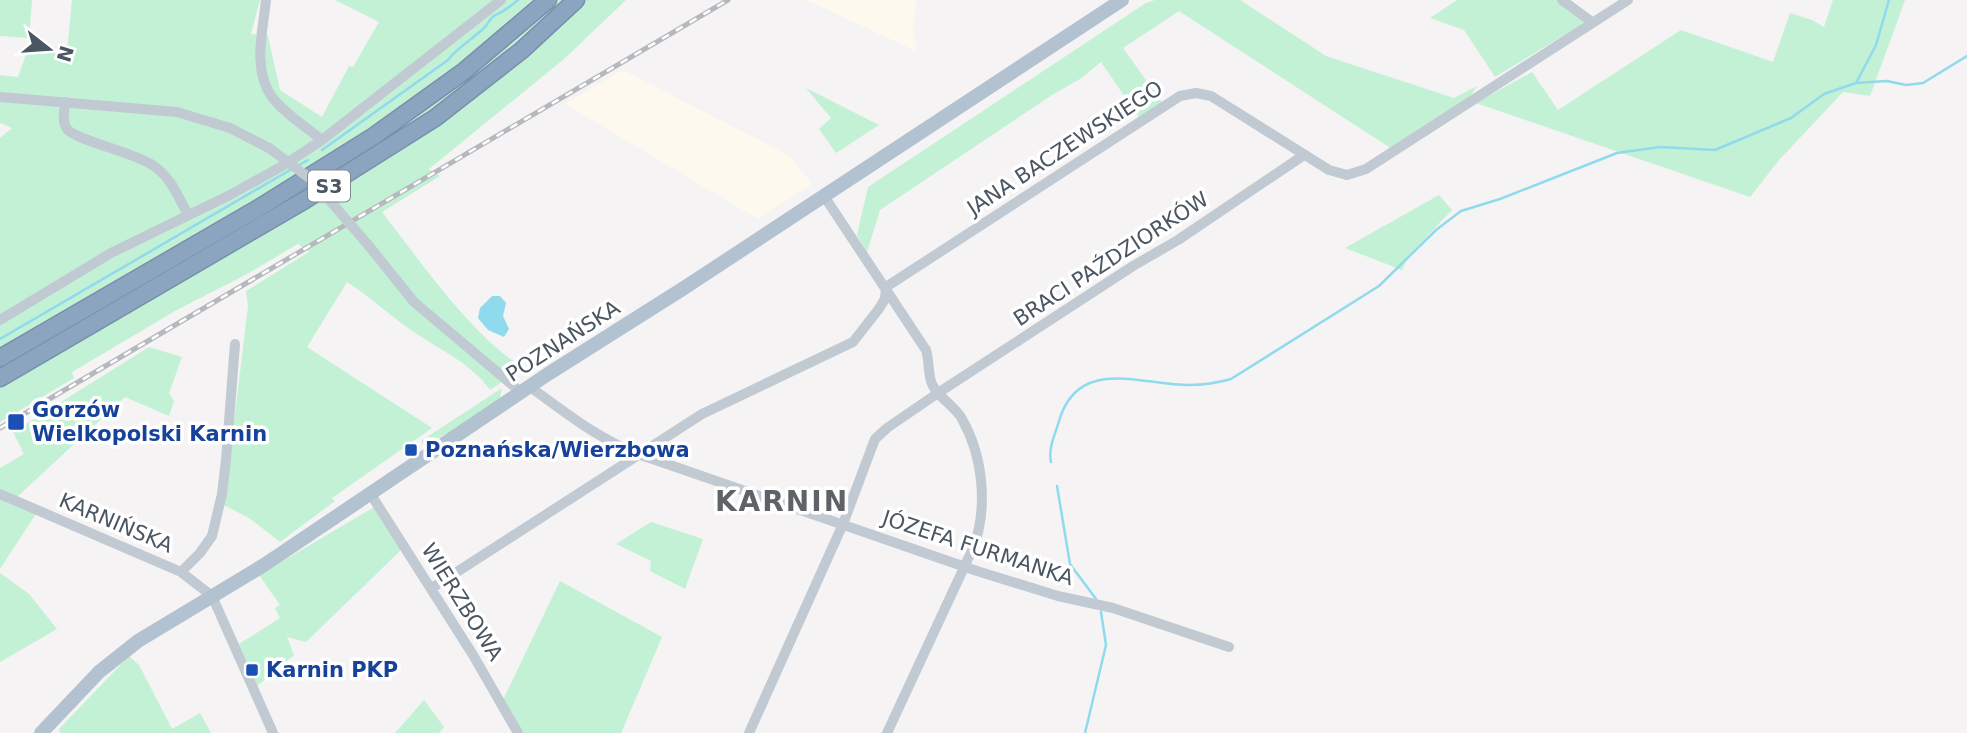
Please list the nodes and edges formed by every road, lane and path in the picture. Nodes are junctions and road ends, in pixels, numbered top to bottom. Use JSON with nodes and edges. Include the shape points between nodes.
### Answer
{"nodes":[{"id":1,"x":266,"y":0,"type":"edge"},
{"id":2,"x":501,"y":0,"type":"edge"},
{"id":3,"x":548,"y":0,"type":"edge"},
{"id":4,"x":576,"y":0,"type":"edge"},
{"id":5,"x":1122,"y":0,"type":"edge"},
{"id":6,"x":1562,"y":0,"type":"edge"},
{"id":7,"x":1628,"y":0,"type":"edge"},
{"id":8,"x":1592,"y":22,"type":"junction"},
{"id":9,"x":0,"y":97,"type":"edge"},
{"id":10,"x":65,"y":102,"type":"junction"},
{"id":11,"x":322,"y":140,"type":"junction"},
{"id":12,"x":1304,"y":155,"type":"junction"},
{"id":13,"x":824,"y":196,"type":"junction"},
{"id":14,"x":188,"y":215,"type":"junction"},
{"id":15,"x":886,"y":287,"type":"junction"},
{"id":16,"x":0,"y":320,"type":"edge"},
{"id":17,"x":235,"y":344,"type":"dead end"},
{"id":18,"x":0,"y":358,"type":"edge"},
{"id":19,"x":0,"y":378,"type":"edge"},
{"id":20,"x":526,"y":390,"type":"junction"},
{"id":21,"x":938,"y":393,"type":"junction"},
{"id":22,"x":638,"y":454,"type":"junction"},
{"id":23,"x":370,"y":493,"type":"junction"},
{"id":24,"x":0,"y":494,"type":"edge"},
{"id":25,"x":843,"y":524,"type":"junction"},
{"id":26,"x":964,"y":565,"type":"junction"},
{"id":27,"x":181,"y":572,"type":"junction"},
{"id":28,"x":432,"y":588,"type":"junction"},
{"id":29,"x":212,"y":596,"type":"junction"},
{"id":30,"x":1229,"y":647,"type":"dead end"},
{"id":31,"x":41,"y":733,"type":"edge"},
{"id":32,"x":274,"y":733,"type":"edge"},
{"id":33,"x":518,"y":733,"type":"edge"},
{"id":34,"x":749,"y":733,"type":"edge"},
{"id":35,"x":887,"y":733,"type":"edge"}],
"edges":[{"from":1,"to":11,"type":"street","via":[[260,62],[266,87],[273,99]]},
{"from":2,"to":11,"type":"street"},
{"from":3,"to":18,"type":"highway","number":"S3","via":[[463,72],[374,135]]},
{"from":4,"to":19,"type":"highway","number":"S3","via":[[435,118],[296,206]]},
{"from":5,"to":13,"type":"main road","name":"POZNAŃSKA"},
{"from":6,"to":8,"type":"street"},
{"from":7,"to":8,"type":"street","name":"JANA BACZEWSKIEGO"},
{"from":8,"to":12,"type":"street","name":"JANA BACZEWSKIEGO","via":[[1366,169],[1347,175]]},
{"from":9,"to":10,"type":"street","name":"JÓZEFA FURMANKA"},
{"from":10,"to":14,"type":"street","via":[[67,129],[151,163],[169,180]]},
{"from":10,"to":20,"type":"street","name":"JÓZEFA FURMANKA","bridge":true,"via":[[177,112],[230,128],[269,148],[312,180],[414,302]]},
{"from":11,"to":14,"type":"street"},
{"from":12,"to":15,"type":"street","name":"JANA BACZEWSKIEGO","via":[[1211,96],[1180,96]]},
{"from":12,"to":21,"type":"street","name":"BRACI PAŹDZIORKÓW"},
{"from":13,"to":15,"type":"street"},
{"from":13,"to":20,"type":"main road","name":"POZNAŃSKA"},
{"from":14,"to":16,"type":"street","via":[[111,253]]},
{"from":15,"to":21,"type":"street","via":[[926,350]]},
{"from":15,"to":22,"type":"street","via":[[885,299],[853,342],[702,414]]},
{"from":17,"to":27,"type":"street","via":[[222,494],[212,536]]},
{"from":20,"to":22,"type":"street","name":"JÓZEFA FURMANKA"},
{"from":20,"to":23,"type":"main road","name":"POZNAŃSKA"},
{"from":21,"to":25,"type":"street","name":"BRACI PAŹDZIORKÓW","via":[[875,439]]},
{"from":21,"to":26,"type":"street","via":[[961,416],[974,445],[981,480],[978,536]]},
{"from":22,"to":25,"type":"street","name":"JÓZEFA FURMANKA"},
{"from":22,"to":28,"type":"street"},
{"from":23,"to":28,"type":"street","name":"WIERZBOWA"},
{"from":23,"to":29,"type":"main road","name":"POZNAŃSKA"},
{"from":24,"to":27,"type":"street","name":"KARNIŃSKA"},
{"from":25,"to":26,"type":"street","name":"JÓZEFA FURMANKA"},
{"from":25,"to":34,"type":"street"},
{"from":26,"to":30,"type":"street","name":"JÓZEFA FURMANKA"},
{"from":26,"to":35,"type":"street"},
{"from":27,"to":29,"type":"street","name":"KARNIŃSKA"},
{"from":28,"to":33,"type":"street","name":"WIERZBOWA"},
{"from":29,"to":31,"type":"main road","name":"POZNAŃSKA","via":[[117,656]]},
{"from":29,"to":32,"type":"street"}]}
